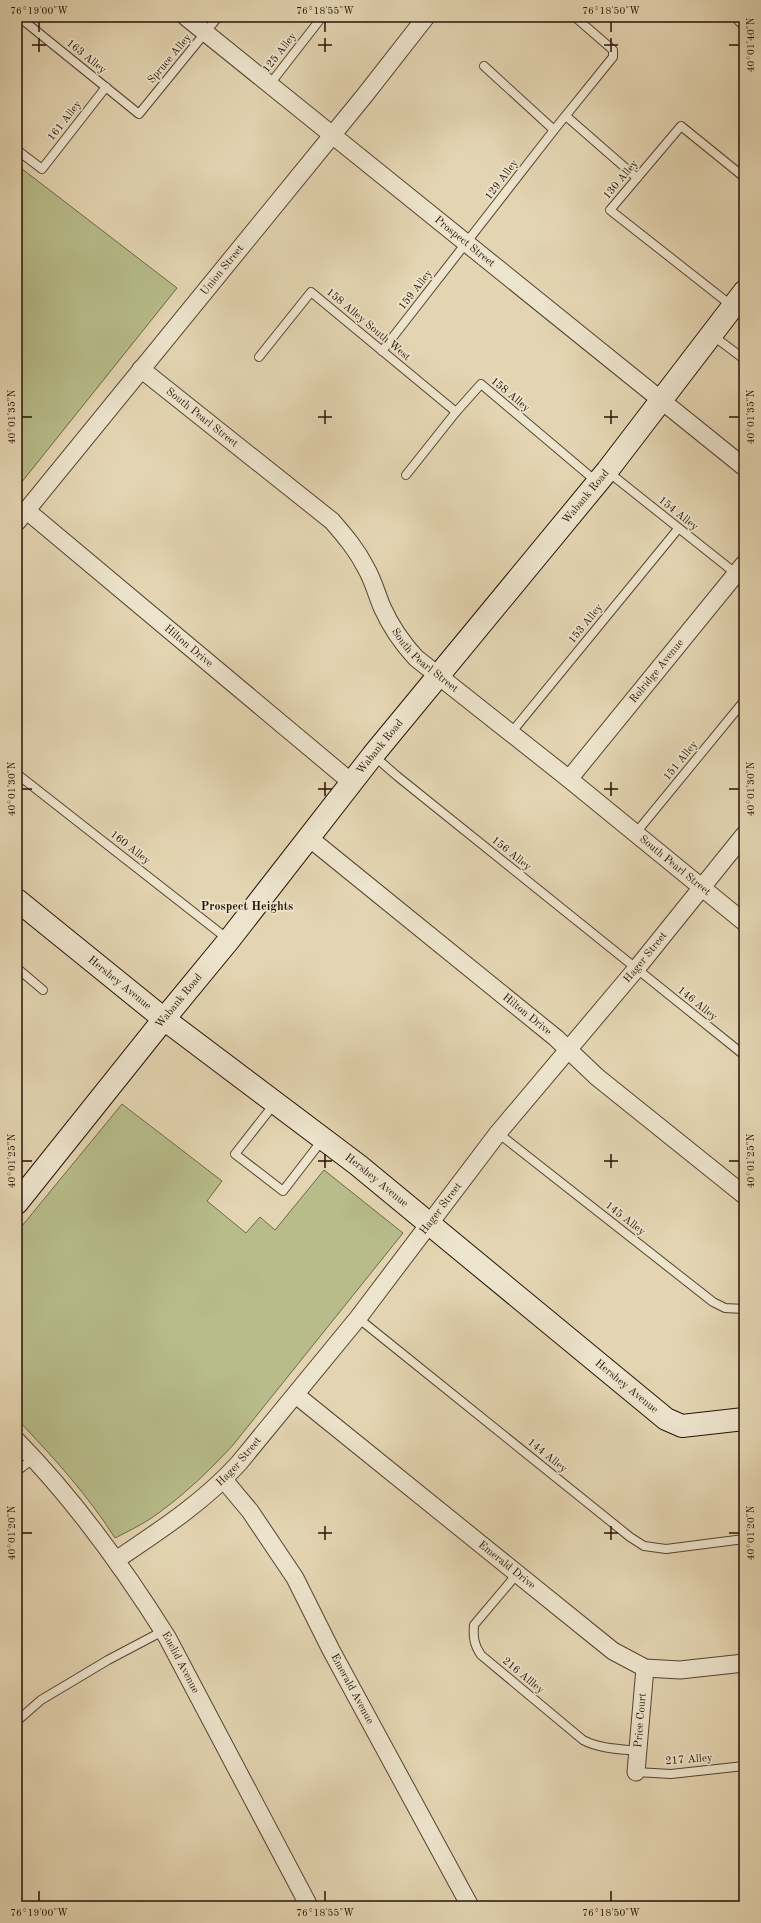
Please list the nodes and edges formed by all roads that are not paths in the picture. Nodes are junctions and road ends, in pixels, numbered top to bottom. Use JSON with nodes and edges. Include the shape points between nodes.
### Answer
{"nodes":[{"id":1,"x":19,"y":17,"type":"edge"},
{"id":2,"x":186,"y":17,"type":"edge"},
{"id":3,"x":218,"y":17,"type":"edge"},
{"id":4,"x":322,"y":17,"type":"edge"},
{"id":5,"x":426,"y":17,"type":"edge"},
{"id":6,"x":575,"y":17,"type":"edge"},
{"id":7,"x":741,"y":17,"type":"edge"},
{"id":8,"x":744,"y":20,"type":"edge"},
{"id":9,"x":205,"y":33,"type":"junction"},
{"id":10,"x":484,"y":66,"type":"dead end"},
{"id":11,"x":270,"y":84,"type":"junction"},
{"id":12,"x":106,"y":87,"type":"junction"},
{"id":13,"x":138,"y":114,"type":"joint"},
{"id":14,"x":566,"y":116,"type":"junction"},
{"id":15,"x":554,"y":130,"type":"junction"},
{"id":16,"x":332,"y":135,"type":"junction"},
{"id":17,"x":17,"y":150,"type":"edge"},
{"id":18,"x":744,"y":177,"type":"edge"},
{"id":19,"x":637,"y":178,"type":"junction"},
{"id":20,"x":468,"y":243,"type":"junction"},
{"id":21,"x":738,"y":299,"type":"edge"},
{"id":22,"x":711,"y":335,"type":"junction"},
{"id":23,"x":382,"y":351,"type":"junction"},
{"id":24,"x":258,"y":357,"type":"dead end"},
{"id":25,"x":744,"y":359,"type":"edge"},
{"id":26,"x":141,"y":369,"type":"junction"},
{"id":27,"x":661,"y":400,"type":"junction"},
{"id":28,"x":456,"y":412,"type":"junction"},
{"id":29,"x":744,"y":467,"type":"edge"},
{"id":30,"x":406,"y":475,"type":"dead end"},
{"id":31,"x":602,"y":476,"type":"junction"},
{"id":32,"x":22,"y":516,"type":"edge"},
{"id":33,"x":678,"y":529,"type":"junction"},
{"id":34,"x":741,"y":572,"type":"edge"},
{"id":35,"x":437,"y":675,"type":"junction"},
{"id":36,"x":744,"y":701,"type":"edge"},
{"id":37,"x":511,"y":733,"type":"junction"},
{"id":38,"x":373,"y":755,"type":"junction"},
{"id":39,"x":17,"y":774,"type":"edge"},
{"id":40,"x":569,"y":779,"type":"junction"},
{"id":41,"x":351,"y":782,"type":"junction"},
{"id":42,"x":635,"y":834,"type":"junction"},
{"id":43,"x":744,"y":835,"type":"edge"},
{"id":44,"x":308,"y":837,"type":"junction"},
{"id":45,"x":700,"y":887,"type":"junction"},
{"id":46,"x":17,"y":900,"type":"edge"},
{"id":47,"x":744,"y":922,"type":"edge"},
{"id":48,"x":229,"y":940,"type":"junction"},
{"id":49,"x":17,"y":968,"type":"edge"},
{"id":50,"x":636,"y":968,"type":"junction"},
{"id":51,"x":43,"y":990,"type":"dead end"},
{"id":52,"x":164,"y":1019,"type":"junction"},
{"id":53,"x":569,"y":1050,"type":"junction"},
{"id":54,"x":744,"y":1056,"type":"edge"},
{"id":55,"x":276,"y":1102,"type":"junction"},
{"id":56,"x":498,"y":1133,"type":"junction"},
{"id":57,"x":324,"y":1139,"type":"junction"},
{"id":58,"x":744,"y":1195,"type":"edge"},
{"id":59,"x":17,"y":1204,"type":"edge"},
{"id":60,"x":429,"y":1224,"type":"junction"},
{"id":61,"x":744,"y":1310,"type":"edge"},
{"id":62,"x":358,"y":1318,"type":"junction"},
{"id":63,"x":296,"y":1395,"type":"junction"},
{"id":64,"x":744,"y":1419,"type":"edge"},
{"id":65,"x":17,"y":1441,"type":"edge"},
{"id":66,"x":34,"y":1458,"type":"junction"},
{"id":67,"x":17,"y":1471,"type":"edge"},
{"id":68,"x":224,"y":1480,"type":"junction"},
{"id":69,"x":744,"y":1539,"type":"edge"},
{"id":70,"x":116,"y":1560,"type":"junction"},
{"id":71,"x":517,"y":1574,"type":"junction"},
{"id":72,"x":163,"y":1632,"type":"junction"},
{"id":73,"x":744,"y":1663,"type":"edge"},
{"id":74,"x":645,"y":1668,"type":"junction"},
{"id":75,"x":17,"y":1721,"type":"edge"},
{"id":76,"x":639,"y":1751,"type":"junction"},
{"id":77,"x":744,"y":1766,"type":"edge"},
{"id":78,"x":636,"y":1772,"type":"joint"},
{"id":79,"x":309,"y":1906,"type":"edge"},
{"id":80,"x":470,"y":1906,"type":"edge"}],
"edges":[{"from":1,"to":12,"type":"lane","name":"163 Alley"},
{"from":2,"to":9,"type":"street","name":"Prospect Street"},
{"from":3,"to":9,"type":"lane","name":"Spruce Alley"},
{"from":4,"to":11,"type":"lane","name":"125 Alley"},
{"from":5,"to":16,"type":"street","name":"Union Street"},
{"from":6,"to":14,"type":"lane","name":"129 Alley","via":[[613,50],[613,57]]},
{"from":7,"to":8,"type":"street"},
{"from":9,"to":11,"type":"street","name":"Prospect Street"},
{"from":9,"to":13,"type":"lane","name":"Spruce Alley"},
{"from":10,"to":15,"type":"lane"},
{"from":11,"to":16,"type":"street","name":"Prospect Street"},
{"from":12,"to":13,"type":"lane","name":"163 Alley"},
{"from":12,"to":17,"type":"lane","name":"161 Alley","via":[[42,169]]},
{"from":14,"to":15,"type":"lane","name":"129 Alley"},
{"from":14,"to":19,"type":"lane"},
{"from":15,"to":20,"type":"lane","name":"129 Alley"},
{"from":16,"to":20,"type":"street","name":"Prospect Street"},
{"from":16,"to":26,"type":"street","name":"Union Street"},
{"from":18,"to":19,"type":"lane","name":"130 Alley","via":[[681,126]]},
{"from":19,"to":21,"type":"lane","name":"130 Alley","via":[[610,210]]},
{"from":20,"to":23,"type":"lane","name":"159 Alley"},
{"from":20,"to":27,"type":"street","name":"Prospect Street","via":[[477,253]]},
{"from":21,"to":22,"type":"street","name":"Wabank Road"},
{"from":22,"to":25,"type":"lane"},
{"from":22,"to":27,"type":"street","name":"Wabank Road"},
{"from":23,"to":24,"type":"lane","name":"158 Alley South West","via":[[311,292]]},
{"from":23,"to":28,"type":"lane","name":"158 Alley South West"},
{"from":26,"to":32,"type":"street","name":"Union Street"},
{"from":26,"to":35,"type":"street","name":"South Pearl Street","via":[[332,521],[353,546],[367,569],[382,608],[402,642],[416,658]]},
{"from":27,"to":29,"type":"street","name":"Prospect Street"},
{"from":27,"to":31,"type":"street","name":"Wabank Road"},
{"from":28,"to":30,"type":"lane","name":"158 Alley"},
{"from":28,"to":31,"type":"lane","name":"158 Alley","via":[[481,384]]},
{"from":31,"to":33,"type":"lane","name":"154 Alley"},
{"from":31,"to":35,"type":"street","name":"Wabank Road"},
{"from":32,"to":41,"type":"street","name":"Hilton Drive"},
{"from":33,"to":34,"type":"lane","name":"154 Alley"},
{"from":33,"to":37,"type":"lane","name":"153 Alley"},
{"from":34,"to":40,"type":"street","name":"Rolridge Avenue"},
{"from":35,"to":37,"type":"street","name":"South Pearl Street"},
{"from":35,"to":38,"type":"street","name":"Wabank Road"},
{"from":36,"to":42,"type":"lane","name":"151 Alley"},
{"from":37,"to":40,"type":"street","name":"South Pearl Street"},
{"from":38,"to":41,"type":"street","name":"Wabank Road"},
{"from":38,"to":50,"type":"lane","name":"156 Alley"},
{"from":39,"to":48,"type":"lane","name":"160 Alley"},
{"from":40,"to":42,"type":"street","name":"South Pearl Street"},
{"from":41,"to":44,"type":"street","name":"Wabank Road"},
{"from":42,"to":45,"type":"street","name":"South Pearl Street"},
{"from":43,"to":45,"type":"street","name":"Hager Street"},
{"from":44,"to":48,"type":"street","name":"Wabank Road"},
{"from":44,"to":53,"type":"street","name":"Hilton Drive"},
{"from":45,"to":47,"type":"street","name":"South Pearl Street"},
{"from":45,"to":50,"type":"street","name":"Hager Street"},
{"from":46,"to":52,"type":"street","name":"Hershey Avenue"},
{"from":48,"to":52,"type":"street","name":"Wabank Road"},
{"from":49,"to":51,"type":"lane"},
{"from":50,"to":53,"type":"street","name":"Hager Street"},
{"from":50,"to":54,"type":"lane","name":"146 Alley"},
{"from":52,"to":55,"type":"street","name":"Hershey Avenue"},
{"from":52,"to":59,"type":"street","name":"Wabank Road"},
{"from":53,"to":56,"type":"street","name":"Hager Street"},
{"from":53,"to":58,"type":"street","name":"Hilton Drive","via":[[597,1077]]},
{"from":55,"to":57,"type":"street","name":"Hershey Avenue"},
{"from":55,"to":57,"type":"lane","via":[[236,1154],[283,1191]]},
{"from":56,"to":60,"type":"street","name":"Hager Street"},
{"from":56,"to":61,"type":"lane","name":"145 Alley","via":[[713,1302],[725,1308]]},
{"from":57,"to":60,"type":"street","name":"Hershey Avenue"},
{"from":60,"to":62,"type":"street","name":"Hager Street"},
{"from":60,"to":64,"type":"street","name":"Hershey Avenue","via":[[666,1419],[682,1426]]},
{"from":62,"to":63,"type":"street","name":"Hager Street"},
{"from":62,"to":69,"type":"lane","name":"144 Alley","via":[[644,1546],[666,1549]]},
{"from":63,"to":68,"type":"street","name":"Hager Street"},
{"from":63,"to":71,"type":"street","name":"Emerald Drive"},
{"from":65,"to":66,"type":"street","name":"Euclid Avenue"},
{"from":66,"to":67,"type":"lane"},
{"from":66,"to":70,"type":"street","name":"Euclid Avenue"},
{"from":68,"to":70,"type":"street","name":"Hager Street","via":[[187,1510]]},
{"from":68,"to":80,"type":"street","name":"Emerald Avenue","via":[[250,1511],[295,1578],[331,1650]]},
{"from":70,"to":72,"type":"street","name":"Euclid Avenue"},
{"from":71,"to":74,"type":"street","name":"Emerald Drive","via":[[613,1651]]},
{"from":71,"to":76,"type":"lane","name":"216 Allley","via":[[474,1625],[473,1636],[481,1655],[583,1740],[608,1748]]},
{"from":72,"to":75,"type":"lane","via":[[108,1660],[41,1700]]},
{"from":72,"to":79,"type":"street","name":"Euclid Avenue"},
{"from":73,"to":74,"type":"street","name":"Emerald Drive","via":[[680,1670]]},
{"from":74,"to":76,"type":"street","name":"Price Court"},
{"from":76,"to":78,"type":"street","name":"Price Court"},
{"from":77,"to":78,"type":"lane","name":"217 Alley","via":[[671,1774]]}]}
